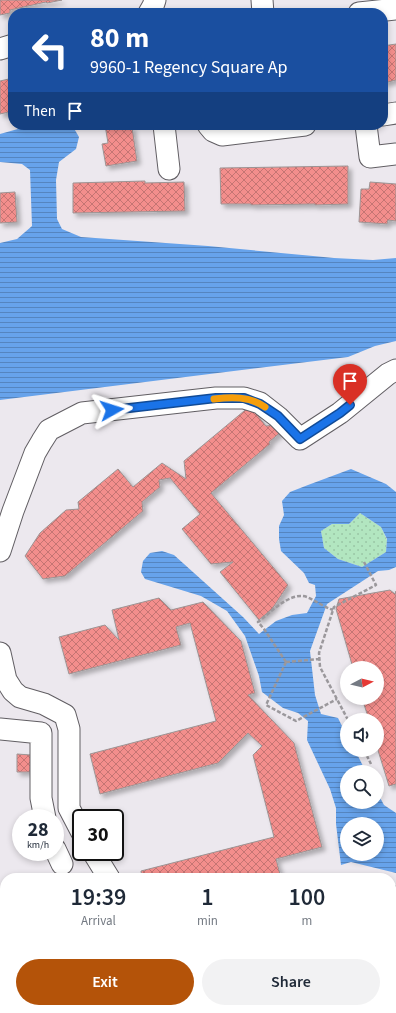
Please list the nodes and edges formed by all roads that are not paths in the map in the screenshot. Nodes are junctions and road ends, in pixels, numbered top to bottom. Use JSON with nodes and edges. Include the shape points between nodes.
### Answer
{"nodes":[{"id":1,"x":165,"y":130,"type":"edge"},
{"id":2,"x":213,"y":130,"type":"edge"},
{"id":3,"x":264,"y":130,"type":"edge"},
{"id":4,"x":367,"y":130,"type":"edge"},
{"id":5,"x":396,"y":154,"type":"edge"},
{"id":6,"x":169,"y":169,"type":"dead end"},
{"id":7,"x":396,"y":370,"type":"edge"},
{"id":8,"x":0,"y":551,"type":"edge"},
{"id":9,"x":0,"y":653,"type":"edge"},
{"id":10,"x":0,"y":729,"type":"edge"},
{"id":11,"x":43,"y":809,"type":"edge"},
{"id":12,"x":72,"y":812,"type":"edge"},
{"id":13,"x":99,"y":861,"type":"edge"},
{"id":14,"x":106,"y":873,"type":"edge"}],
"edges":[{"from":1,"to":6,"type":"street"},
{"from":2,"to":3,"type":"street","via":[[222,135]]},
{"from":4,"to":5,"type":"street","via":[[370,157]]},
{"from":7,"to":8,"type":"street","via":[[340,413],[300,439],[278,416],[260,404],[244,398],[216,398],[82,413],[49,430],[42,441],[35,453]]},
{"from":9,"to":12,"type":"street","via":[[6,680],[13,692],[65,715],[69,729]]},
{"from":10,"to":11,"type":"street","via":[[41,733]]},
{"from":13,"to":14,"type":"street"}]}
